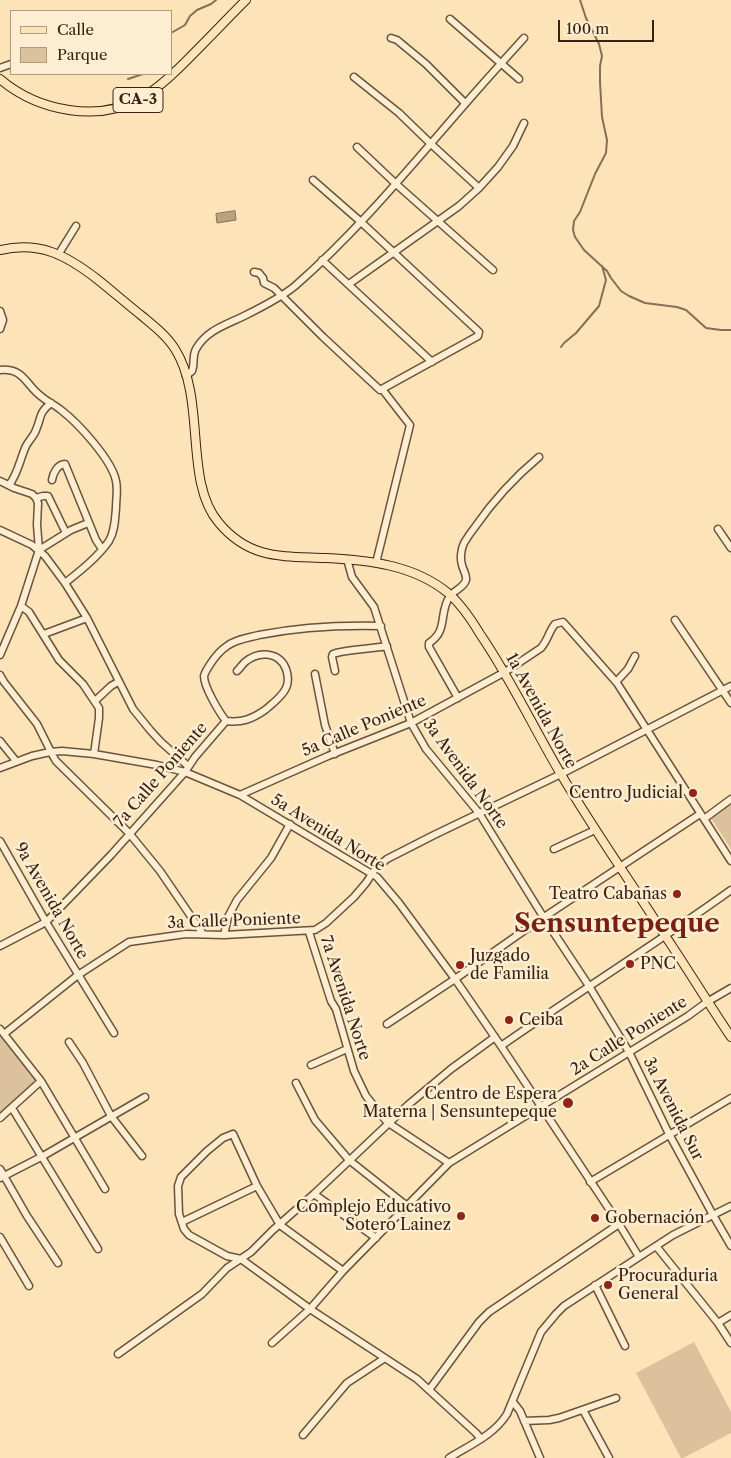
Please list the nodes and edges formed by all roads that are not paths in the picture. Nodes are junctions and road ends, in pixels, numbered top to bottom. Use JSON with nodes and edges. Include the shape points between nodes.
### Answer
{"nodes":[{"id":1,"x":246,"y":0,"type":"edge"},
{"id":2,"x":450,"y":19,"type":"dead end"},
{"id":3,"x":391,"y":38,"type":"dead end"},
{"id":4,"x":524,"y":38,"type":"dead end"},
{"id":5,"x":500,"y":64,"type":"junction"},
{"id":6,"x":172,"y":74,"type":"edge"},
{"id":7,"x":171,"y":75,"type":"edge"},
{"id":8,"x":354,"y":77,"type":"dead end"},
{"id":9,"x":0,"y":79,"type":"edge"},
{"id":10,"x":519,"y":80,"type":"dead end"},
{"id":11,"x":465,"y":103,"type":"junction"},
{"id":12,"x":524,"y":124,"type":"dead end"},
{"id":13,"x":431,"y":144,"type":"junction"},
{"id":14,"x":356,"y":146,"type":"dead end"},
{"id":15,"x":314,"y":180,"type":"dead end"},
{"id":16,"x":396,"y":184,"type":"junction"},
{"id":17,"x":480,"y":188,"type":"junction"},
{"id":18,"x":438,"y":221,"type":"junction"},
{"id":19,"x":361,"y":222,"type":"junction"},
{"id":20,"x":76,"y":226,"type":"dead end"},
{"id":21,"x":0,"y":250,"type":"edge"},
{"id":22,"x":394,"y":253,"type":"junction"},
{"id":23,"x":58,"y":255,"type":"junction"},
{"id":24,"x":322,"y":260,"type":"junction"},
{"id":25,"x":493,"y":270,"type":"dead end"},
{"id":26,"x":254,"y":272,"type":"dead end"},
{"id":27,"x":349,"y":284,"type":"junction"},
{"id":28,"x":282,"y":296,"type":"junction"},
{"id":29,"x":0,"y":311,"type":"edge"},
{"id":30,"x":0,"y":329,"type":"edge"},
{"id":31,"x":432,"y":362,"type":"junction"},
{"id":32,"x":0,"y":370,"type":"edge"},
{"id":33,"x":186,"y":376,"type":"junction"},
{"id":34,"x":382,"y":389,"type":"junction"},
{"id":35,"x":51,"y":403,"type":"junction"},
{"id":36,"x":539,"y":456,"type":"dead end"},
{"id":37,"x":52,"y":480,"type":"dead end"},
{"id":38,"x":0,"y":481,"type":"edge"},
{"id":39,"x":9,"y":485,"type":"junction"},
{"id":40,"x":36,"y":498,"type":"junction"},
{"id":41,"x":88,"y":523,"type":"junction"},
{"id":42,"x":718,"y":529,"type":"dead end"},
{"id":43,"x":0,"y":530,"type":"edge"},
{"id":44,"x":66,"y":533,"type":"junction"},
{"id":45,"x":731,"y":548,"type":"edge"},
{"id":46,"x":102,"y":549,"type":"junction"},
{"id":47,"x":39,"y":550,"type":"junction"},
{"id":48,"x":347,"y":559,"type":"junction"},
{"id":49,"x":376,"y":563,"type":"junction"},
{"id":50,"x":65,"y":582,"type":"junction"},
{"id":51,"x":450,"y":595,"type":"junction"},
{"id":52,"x":21,"y":606,"type":"junction"},
{"id":53,"x":87,"y":618,"type":"junction"},
{"id":54,"x":675,"y":620,"type":"dead end"},
{"id":55,"x":381,"y":626,"type":"junction"},
{"id":56,"x":44,"y":634,"type":"junction"},
{"id":57,"x":387,"y":646,"type":"junction"},
{"id":58,"x":0,"y":655,"type":"edge"},
{"id":59,"x":636,"y":656,"type":"dead end"},
{"id":60,"x":237,"y":671,"type":"dead end"},
{"id":61,"x":336,"y":671,"type":"dead end"},
{"id":62,"x":505,"y":672,"type":"junction"},
{"id":63,"x":315,"y":674,"type":"dead end"},
{"id":64,"x":0,"y":675,"type":"edge"},
{"id":65,"x":118,"y":682,"type":"junction"},
{"id":66,"x":616,"y":682,"type":"junction"},
{"id":67,"x":731,"y":686,"type":"edge"},
{"id":68,"x":722,"y":692,"type":"junction"},
{"id":69,"x":458,"y":698,"type":"junction"},
{"id":70,"x":95,"y":701,"type":"junction"},
{"id":71,"x":731,"y":702,"type":"edge"},
{"id":72,"x":226,"y":721,"type":"junction"},
{"id":73,"x":411,"y":723,"type":"junction"},
{"id":74,"x":646,"y":731,"type":"junction"},
{"id":75,"x":0,"y":741,"type":"edge"},
{"id":76,"x":50,"y":752,"type":"junction"},
{"id":77,"x":94,"y":754,"type":"junction"},
{"id":78,"x":335,"y":754,"type":"junction"},
{"id":79,"x":16,"y":761,"type":"junction"},
{"id":80,"x":0,"y":768,"type":"edge"},
{"id":81,"x":186,"y":769,"type":"junction"},
{"id":82,"x":561,"y":774,"type":"junction"},
{"id":83,"x":240,"y":795,"type":"junction"},
{"id":84,"x":731,"y":799,"type":"edge"},
{"id":85,"x":479,"y":813,"type":"junction"},
{"id":86,"x":702,"y":817,"type":"junction"},
{"id":87,"x":290,"y":824,"type":"junction"},
{"id":88,"x":595,"y":830,"type":"junction"},
{"id":89,"x":129,"y":833,"type":"junction"},
{"id":90,"x":0,"y":841,"type":"edge"},
{"id":91,"x":554,"y":850,"type":"dead end"},
{"id":92,"x":731,"y":862,"type":"edge"},
{"id":93,"x":620,"y":868,"type":"junction"},
{"id":94,"x":371,"y":874,"type":"junction"},
{"id":95,"x":731,"y":890,"type":"edge"},
{"id":96,"x":544,"y":918,"type":"junction"},
{"id":97,"x":46,"y":922,"type":"junction"},
{"id":98,"x":309,"y":932,"type":"junction"},
{"id":99,"x":203,"y":934,"type":"junction"},
{"id":100,"x":224,"y":935,"type":"junction"},
{"id":101,"x":666,"y":936,"type":"junction"},
{"id":102,"x":0,"y":946,"type":"edge"},
{"id":103,"x":78,"y":975,"type":"junction"},
{"id":104,"x":455,"y":979,"type":"junction"},
{"id":105,"x":589,"y":986,"type":"junction"},
{"id":106,"x":731,"y":988,"type":"edge"},
{"id":107,"x":707,"y":1002,"type":"junction"},
{"id":108,"x":387,"y":1024,"type":"dead end"},
{"id":109,"x":2,"y":1032,"type":"edge"},
{"id":110,"x":114,"y":1032,"type":"dead end"},
{"id":111,"x":495,"y":1037,"type":"junction"},
{"id":112,"x":731,"y":1037,"type":"edge"},
{"id":113,"x":69,"y":1042,"type":"dead end"},
{"id":114,"x":502,"y":1046,"type":"junction"},
{"id":115,"x":347,"y":1050,"type":"junction"},
{"id":116,"x":629,"y":1052,"type":"junction"},
{"id":117,"x":311,"y":1065,"type":"dead end"},
{"id":118,"x":41,"y":1081,"type":"junction"},
{"id":119,"x":296,"y":1083,"type":"dead end"},
{"id":120,"x":145,"y":1097,"type":"dead end"},
{"id":121,"x":731,"y":1098,"type":"edge"},
{"id":122,"x":12,"y":1108,"type":"junction"},
{"id":123,"x":541,"y":1108,"type":"junction"},
{"id":124,"x":112,"y":1116,"type":"junction"},
{"id":125,"x":0,"y":1118,"type":"edge"},
{"id":126,"x":388,"y":1123,"type":"junction"},
{"id":127,"x":670,"y":1134,"type":"junction"},
{"id":128,"x":74,"y":1138,"type":"junction"},
{"id":129,"x":43,"y":1156,"type":"junction"},
{"id":130,"x":142,"y":1156,"type":"dead end"},
{"id":131,"x":349,"y":1160,"type":"junction"},
{"id":132,"x":449,"y":1163,"type":"junction"},
{"id":133,"x":0,"y":1169,"type":"edge"},
{"id":134,"x":2,"y":1177,"type":"edge"},
{"id":135,"x":590,"y":1182,"type":"junction"},
{"id":136,"x":257,"y":1186,"type":"junction"},
{"id":137,"x":105,"y":1189,"type":"dead end"},
{"id":138,"x":314,"y":1194,"type":"junction"},
{"id":139,"x":407,"y":1206,"type":"junction"},
{"id":140,"x":731,"y":1206,"type":"edge"},
{"id":141,"x":713,"y":1215,"type":"junction"},
{"id":142,"x":182,"y":1222,"type":"junction"},
{"id":143,"x":619,"y":1224,"type":"junction"},
{"id":144,"x":280,"y":1225,"type":"junction"},
{"id":145,"x":0,"y":1237,"type":"edge"},
{"id":146,"x":376,"y":1238,"type":"junction"},
{"id":147,"x":656,"y":1246,"type":"junction"},
{"id":148,"x":731,"y":1246,"type":"edge"},
{"id":149,"x":98,"y":1249,"type":"dead end"},
{"id":150,"x":639,"y":1257,"type":"junction"},
{"id":151,"x":241,"y":1259,"type":"junction"},
{"id":152,"x":58,"y":1263,"type":"dead end"},
{"id":153,"x":343,"y":1271,"type":"junction"},
{"id":154,"x":595,"y":1285,"type":"junction"},
{"id":155,"x":28,"y":1286,"type":"dead end"},
{"id":156,"x":310,"y":1309,"type":"junction"},
{"id":157,"x":731,"y":1315,"type":"edge"},
{"id":158,"x":718,"y":1324,"type":"junction"},
{"id":159,"x":272,"y":1343,"type":"dead end"},
{"id":160,"x":731,"y":1343,"type":"edge"},
{"id":161,"x":625,"y":1346,"type":"dead end"},
{"id":162,"x":118,"y":1354,"type":"dead end"},
{"id":163,"x":385,"y":1358,"type":"junction"},
{"id":164,"x":429,"y":1390,"type":"junction"},
{"id":165,"x":616,"y":1398,"type":"dead end"},
{"id":166,"x":513,"y":1402,"type":"junction"},
{"id":167,"x":583,"y":1410,"type":"junction"},
{"id":168,"x":524,"y":1421,"type":"junction"},
{"id":169,"x":303,"y":1435,"type":"dead end"},
{"id":170,"x":481,"y":1439,"type":"junction"},
{"id":171,"x":449,"y":1458,"type":"edge"},
{"id":172,"x":540,"y":1458,"type":"edge"},
{"id":173,"x":609,"y":1458,"type":"edge"}],
"edges":[{"from":1,"to":6,"type":"main road","number":"CA-3"},
{"from":2,"to":5,"type":"street"},
{"from":3,"to":11,"type":"street","via":[[426,64]]},
{"from":4,"to":5,"type":"street"},
{"from":5,"to":10,"type":"street"},
{"from":5,"to":11,"type":"street"},
{"from":7,"to":9,"type":"main road","number":"CA-3","via":[[143,98],[94,112],[64,109],[29,99]]},
{"from":8,"to":13,"type":"street"},
{"from":11,"to":13,"type":"street"},
{"from":12,"to":17,"type":"street","via":[[498,167]]},
{"from":13,"to":16,"type":"street"},
{"from":13,"to":17,"type":"street"},
{"from":14,"to":16,"type":"street"},
{"from":15,"to":19,"type":"street"},
{"from":16,"to":18,"type":"street"},
{"from":16,"to":19,"type":"street"},
{"from":17,"to":18,"type":"street"},
{"from":18,"to":22,"type":"street"},
{"from":18,"to":25,"type":"street"},
{"from":19,"to":22,"type":"street"},
{"from":19,"to":24,"type":"street"},
{"from":20,"to":23,"type":"street"},
{"from":21,"to":23,"type":"main road","name":"1a Avenida Norte","via":[[29,247]]},
{"from":22,"to":27,"type":"street"},
{"from":22,"to":31,"type":"street","via":[[479,332],[478,336]]},
{"from":23,"to":33,"type":"main road","name":"1a Avenida Norte","via":[[91,275],[162,334],[177,353]]},
{"from":24,"to":27,"type":"street"},
{"from":24,"to":28,"type":"street"},
{"from":26,"to":28,"type":"street"},
{"from":27,"to":31,"type":"street"},
{"from":28,"to":33,"type":"street","via":[[206,336],[194,354],[192,371]]},
{"from":28,"to":34,"type":"street"},
{"from":29,"to":30,"type":"street","via":[[3,320]]},
{"from":31,"to":34,"type":"street"},
{"from":32,"to":35,"type":"street","via":[[18,372]]},
{"from":33,"to":48,"type":"main road","name":"1a Avenida Norte","via":[[193,404],[202,486],[210,509],[221,526],[244,544],[264,554]]},
{"from":34,"to":49,"type":"street","via":[[410,424]]},
{"from":35,"to":39,"type":"street","via":[[40,415],[36,432]]},
{"from":35,"to":46,"type":"street","via":[[66,414],[97,448],[113,473],[117,491],[115,522],[112,536]]},
{"from":36,"to":51,"type":"street","via":[[510,484],[463,544],[461,556],[466,580]]},
{"from":37,"to":41,"type":"street","via":[[59,466],[65,464]]},
{"from":38,"to":39,"type":"street"},
{"from":39,"to":40,"type":"street"},
{"from":40,"to":44,"type":"street","via":[[48,496]]},
{"from":40,"to":47,"type":"street"},
{"from":41,"to":44,"type":"street"},
{"from":41,"to":46,"type":"street"},
{"from":42,"to":45,"type":"street"},
{"from":43,"to":47,"type":"street","name":"5a Avenida Norte"},
{"from":44,"to":47,"type":"street"},
{"from":46,"to":50,"type":"street"},
{"from":47,"to":50,"type":"street","name":"5a Avenida Norte"},
{"from":47,"to":52,"type":"street"},
{"from":48,"to":49,"type":"main road","name":"1a Avenida Norte"},
{"from":48,"to":55,"type":"street","via":[[352,577],[374,607]]},
{"from":49,"to":51,"type":"main road","name":"1a Avenida Norte","via":[[426,578]]},
{"from":50,"to":53,"type":"street","name":"5a Avenida Norte"},
{"from":51,"to":62,"type":"main road","name":"1a Avenida Norte"},
{"from":51,"to":69,"type":"street","via":[[440,633],[429,647]]},
{"from":52,"to":56,"type":"street"},
{"from":52,"to":58,"type":"street"},
{"from":53,"to":56,"type":"street"},
{"from":53,"to":65,"type":"street","name":"5a Avenida Norte"},
{"from":54,"to":68,"type":"street"},
{"from":55,"to":57,"type":"street","name":"3a Avenida Norte"},
{"from":55,"to":72,"type":"street","name":"7a Calle Poniente","via":[[296,629],[238,640],[226,646],[204,676]]},
{"from":56,"to":70,"type":"street","via":[[59,660]]},
{"from":57,"to":61,"type":"street","via":[[333,654]]},
{"from":57,"to":73,"type":"street","name":"3a Avenida Norte"},
{"from":59,"to":66,"type":"street"},
{"from":60,"to":72,"type":"street","via":[[245,662],[261,654],[280,658],[288,674],[286,688],[253,718],[244,722]]},
{"from":62,"to":66,"type":"street","name":"5a Calle Poniente","via":[[542,648],[550,630],[562,622]]},
{"from":62,"to":69,"type":"street","name":"5a Calle Poniente"},
{"from":62,"to":82,"type":"main road","name":"1a Avenida Norte"},
{"from":63,"to":78,"type":"street","via":[[325,725]]},
{"from":64,"to":76,"type":"street","via":[[37,724]]},
{"from":65,"to":70,"type":"street"},
{"from":65,"to":81,"type":"street","name":"5a Avenida Norte","via":[[133,709]]},
{"from":66,"to":74,"type":"street"},
{"from":67,"to":68,"type":"street","name":"3a Calle Poniente"},
{"from":68,"to":71,"type":"street"},
{"from":68,"to":74,"type":"street","name":"3a Calle Poniente"},
{"from":69,"to":73,"type":"street","name":"5a Calle Poniente"},
{"from":70,"to":77,"type":"street","via":[[99,718]]},
{"from":72,"to":81,"type":"street","name":"7a Calle Poniente"},
{"from":73,"to":78,"type":"street","name":"5a Calle Poniente"},
{"from":73,"to":85,"type":"street","name":"3a Avenida Norte","via":[[426,749]]},
{"from":74,"to":82,"type":"street","name":"3a Calle Poniente"},
{"from":74,"to":86,"type":"street"},
{"from":75,"to":79,"type":"street"},
{"from":76,"to":77,"type":"street"},
{"from":76,"to":79,"type":"street"},
{"from":76,"to":89,"type":"street"},
{"from":77,"to":81,"type":"street"},
{"from":78,"to":83,"type":"street","name":"5a Calle Poniente"},
{"from":79,"to":80,"type":"street"},
{"from":81,"to":83,"type":"street","name":"5a Avenida Norte"},
{"from":81,"to":89,"type":"street","name":"7a Calle Poniente"},
{"from":82,"to":85,"type":"street","name":"3a Calle Poniente"},
{"from":82,"to":88,"type":"main road","name":"1a Avenida Norte"},
{"from":83,"to":87,"type":"street","name":"5a Avenida Norte"},
{"from":84,"to":86,"type":"street"},
{"from":85,"to":94,"type":"street","name":"3a Calle Poniente","via":[[388,859]]},
{"from":85,"to":96,"type":"street","name":"3a Avenida Norte"},
{"from":86,"to":92,"type":"street"},
{"from":86,"to":93,"type":"street"},
{"from":87,"to":94,"type":"street","name":"5a Avenida Norte"},
{"from":87,"to":100,"type":"street","via":[[271,858],[237,900],[228,917]]},
{"from":88,"to":91,"type":"street"},
{"from":88,"to":93,"type":"main road","name":"1a Avenida Norte"},
{"from":89,"to":97,"type":"street","name":"7a Calle Poniente"},
{"from":89,"to":99,"type":"street","via":[[160,871]]},
{"from":90,"to":97,"type":"street","name":"9a Avenida Norte"},
{"from":93,"to":96,"type":"street"},
{"from":93,"to":101,"type":"main road","name":"1a Avenida Norte"},
{"from":94,"to":98,"type":"street","name":"3a Calle Poniente","via":[[340,911],[321,927]]},
{"from":94,"to":104,"type":"street","name":"5a Avenida Norte","via":[[400,903]]},
{"from":95,"to":101,"type":"street"},
{"from":96,"to":104,"type":"street"},
{"from":96,"to":105,"type":"street","name":"3a Avenida Norte"},
{"from":97,"to":102,"type":"street","name":"7a Calle Poniente"},
{"from":97,"to":103,"type":"street","name":"9a Avenida Norte"},
{"from":98,"to":100,"type":"street","name":"3a Calle Poniente"},
{"from":98,"to":115,"type":"street","name":"7a Avenida Norte"},
{"from":99,"to":100,"type":"street","name":"3a Calle Poniente"},
{"from":99,"to":103,"type":"street","name":"3a Calle Poniente","via":[[129,942]]},
{"from":101,"to":105,"type":"street"},
{"from":101,"to":107,"type":"main road","name":"1a Avenida Norte"},
{"from":103,"to":109,"type":"street","name":"3a Calle Poniente"},
{"from":103,"to":110,"type":"street","name":"9a Avenida Norte"},
{"from":104,"to":108,"type":"street"},
{"from":104,"to":111,"type":"street","name":"5a Avenida Norte"},
{"from":105,"to":114,"type":"street"},
{"from":105,"to":116,"type":"street","name":"3a Avenida Sur"},
{"from":106,"to":107,"type":"street","name":"2a Calle Poniente"},
{"from":107,"to":112,"type":"main road","name":"1a Avenida Norte"},
{"from":107,"to":116,"type":"street","name":"2a Calle Poniente"},
{"from":109,"to":118,"type":"street"},
{"from":111,"to":114,"type":"street","name":"5a Avenida Norte"},
{"from":111,"to":126,"type":"street","via":[[450,1069]]},
{"from":113,"to":124,"type":"street"},
{"from":114,"to":123,"type":"street","name":"5a Avenida Norte"},
{"from":115,"to":117,"type":"street"},
{"from":115,"to":126,"type":"street","name":"7a Avenida Norte","via":[[366,1096]]},
{"from":116,"to":123,"type":"street","name":"2a Calle Poniente"},
{"from":116,"to":127,"type":"street","name":"3a Avenida Sur"},
{"from":118,"to":122,"type":"street"},
{"from":118,"to":128,"type":"street"},
{"from":119,"to":131,"type":"street","via":[[315,1120]]},
{"from":120,"to":124,"type":"street"},
{"from":121,"to":127,"type":"street"},
{"from":122,"to":125,"type":"street"},
{"from":122,"to":129,"type":"street"},
{"from":123,"to":132,"type":"street","name":"2a Calle Poniente"},
{"from":123,"to":135,"type":"street","name":"5a Avenida Norte"},
{"from":124,"to":128,"type":"street"},
{"from":124,"to":130,"type":"street"},
{"from":126,"to":131,"type":"street"},
{"from":126,"to":132,"type":"street","name":"7a Avenida Norte"},
{"from":127,"to":135,"type":"street"},
{"from":127,"to":141,"type":"street","name":"3a Avenida Sur"},
{"from":128,"to":129,"type":"street"},
{"from":128,"to":137,"type":"street"},
{"from":129,"to":134,"type":"street"},
{"from":129,"to":149,"type":"street"},
{"from":131,"to":138,"type":"street"},
{"from":131,"to":139,"type":"street"},
{"from":132,"to":139,"type":"street","name":"2a Calle Poniente"},
{"from":133,"to":134,"type":"street"},
{"from":134,"to":152,"type":"street"},
{"from":135,"to":143,"type":"street","name":"5a Avenida Norte"},
{"from":136,"to":142,"type":"street"},
{"from":136,"to":142,"type":"street","via":[[233,1134],[223,1138],[181,1177],[178,1196]]},
{"from":136,"to":144,"type":"street"},
{"from":138,"to":144,"type":"street"},
{"from":138,"to":146,"type":"street"},
{"from":139,"to":146,"type":"street","name":"2a Calle Poniente"},
{"from":140,"to":141,"type":"street"},
{"from":141,"to":147,"type":"street"},
{"from":141,"to":148,"type":"street","name":"3a Avenida Sur"},
{"from":142,"to":151,"type":"street","via":[[189,1235],[227,1256]]},
{"from":143,"to":150,"type":"street","name":"5a Avenida Norte"},
{"from":143,"to":164,"type":"street","via":[[489,1312]]},
{"from":144,"to":151,"type":"street"},
{"from":144,"to":153,"type":"street"},
{"from":145,"to":155,"type":"street"},
{"from":146,"to":153,"type":"street","name":"2a Calle Poniente"},
{"from":147,"to":150,"type":"street"},
{"from":147,"to":158,"type":"street"},
{"from":150,"to":154,"type":"street"},
{"from":151,"to":156,"type":"street"},
{"from":151,"to":162,"type":"street","via":[[227,1268],[202,1294]]},
{"from":153,"to":156,"type":"street","name":"2a Calle Poniente"},
{"from":154,"to":161,"type":"street"},
{"from":154,"to":166,"type":"street","via":[[564,1306],[545,1328]]},
{"from":156,"to":159,"type":"street","name":"2a Calle Poniente"},
{"from":156,"to":163,"type":"street"},
{"from":157,"to":158,"type":"street"},
{"from":158,"to":160,"type":"street"},
{"from":163,"to":164,"type":"street"},
{"from":163,"to":169,"type":"street","via":[[347,1383]]},
{"from":164,"to":170,"type":"street"},
{"from":165,"to":167,"type":"street"},
{"from":166,"to":168,"type":"street"},
{"from":166,"to":170,"type":"street","via":[[497,1428]]},
{"from":167,"to":168,"type":"street","via":[[549,1420]]},
{"from":167,"to":173,"type":"street"},
{"from":168,"to":172,"type":"street"},
{"from":170,"to":171,"type":"street"}]}
